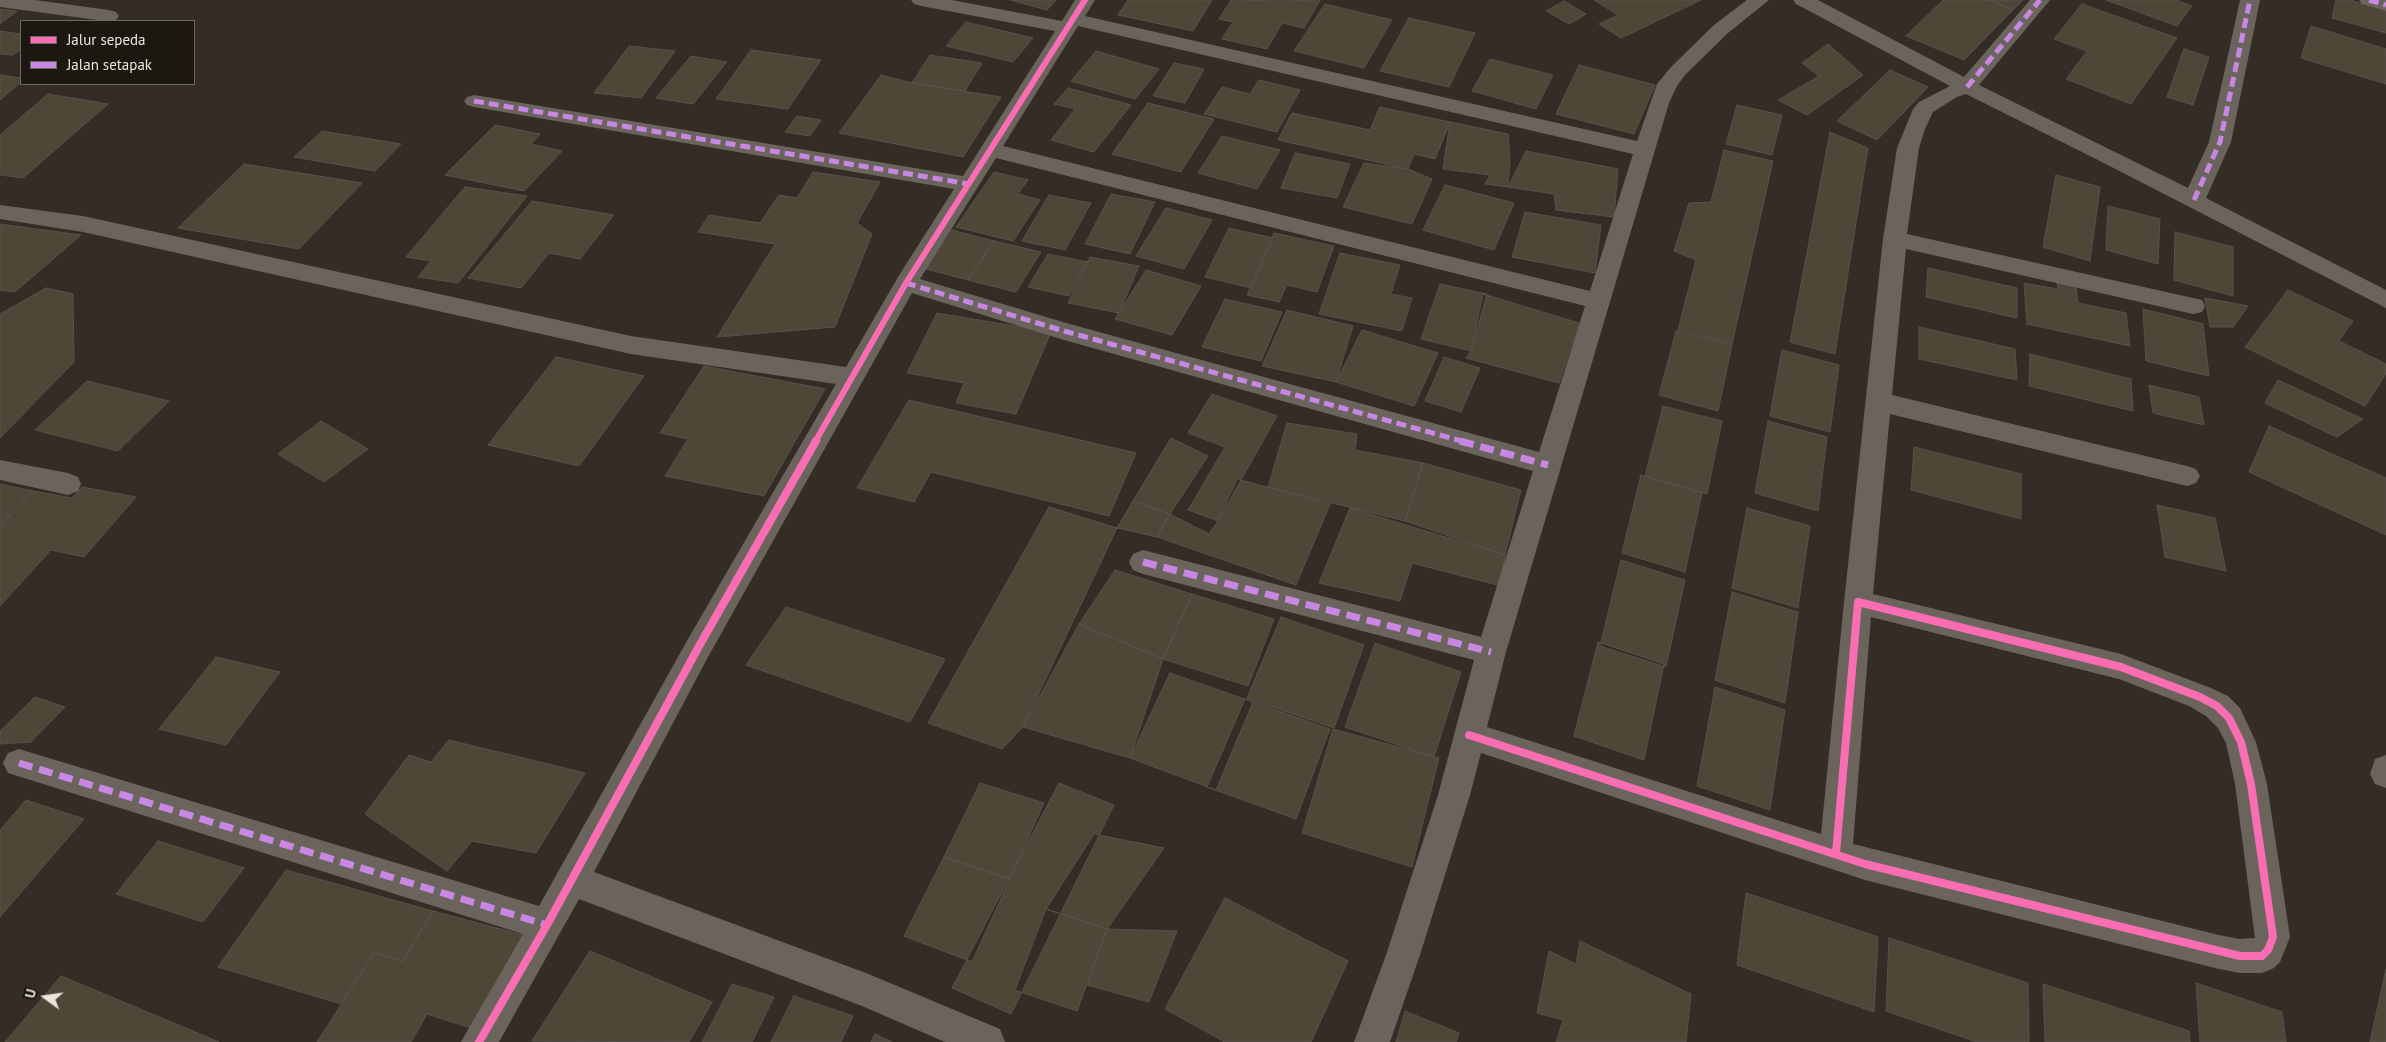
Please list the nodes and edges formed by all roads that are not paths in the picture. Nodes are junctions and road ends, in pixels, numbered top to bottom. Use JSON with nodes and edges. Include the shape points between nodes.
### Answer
{"nodes":[{"id":1,"x":922,"y":0,"type":"edge"},
{"id":2,"x":1759,"y":0,"type":"edge"},
{"id":3,"x":1803,"y":0,"type":"edge"},
{"id":4,"x":2040,"y":0,"type":"edge"},
{"id":5,"x":2250,"y":0,"type":"edge"},
{"id":6,"x":2369,"y":0,"type":"edge"},
{"id":7,"x":0,"y":1,"type":"edge"},
{"id":8,"x":2386,"y":5,"type":"edge"},
{"id":9,"x":109,"y":16,"type":"dead end"},
{"id":10,"x":1075,"y":16,"type":"edge"},
{"id":11,"x":1967,"y":87,"type":"junction"},
{"id":12,"x":474,"y":101,"type":"dead end"},
{"id":13,"x":992,"y":150,"type":"junction"},
{"id":14,"x":1646,"y":150,"type":"junction"},
{"id":15,"x":970,"y":184,"type":"junction"},
{"id":16,"x":2194,"y":200,"type":"junction"},
{"id":17,"x":0,"y":212,"type":"edge"},
{"id":18,"x":1895,"y":239,"type":"junction"},
{"id":19,"x":906,"y":283,"type":"junction"},
{"id":20,"x":2386,"y":300,"type":"edge"},
{"id":21,"x":1597,"y":301,"type":"junction"},
{"id":22,"x":2193,"y":306,"type":"dead end"},
{"id":23,"x":854,"y":377,"type":"junction"},
{"id":24,"x":1880,"y":402,"type":"junction"},
{"id":25,"x":1548,"y":465,"type":"junction"},
{"id":26,"x":0,"y":470,"type":"edge"},
{"id":27,"x":2188,"y":476,"type":"dead end"},
{"id":28,"x":68,"y":484,"type":"dead end"},
{"id":29,"x":1143,"y":562,"type":"dead end"},
{"id":30,"x":1858,"y":602,"type":"junction"},
{"id":31,"x":1491,"y":652,"type":"junction"},
{"id":32,"x":1469,"y":735,"type":"junction"},
{"id":33,"x":20,"y":764,"type":"dead end"},
{"id":34,"x":2386,"y":769,"type":"edge"},
{"id":35,"x":2386,"y":774,"type":"edge"},
{"id":36,"x":1836,"y":853,"type":"junction"},
{"id":37,"x":572,"y":880,"type":"junction"},
{"id":38,"x":547,"y":925,"type":"junction"},
{"id":39,"x":479,"y":1042,"type":"edge"},
{"id":40,"x":987,"y":1042,"type":"edge"},
{"id":41,"x":1372,"y":1042,"type":"edge"}],
"edges":[{"from":1,"to":10,"type":"street"},
{"from":2,"to":14,"type":"street","via":[[1721,29],[1667,84]]},
{"from":3,"to":11,"type":"street"},
{"from":4,"to":11,"type":"street"},
{"from":5,"to":16,"type":"street","via":[[2220,142]]},
{"from":6,"to":8,"type":"street"},
{"from":7,"to":9,"type":"street"},
{"from":10,"to":13,"type":"street"},
{"from":10,"to":14,"type":"street"},
{"from":11,"to":16,"type":"street"},
{"from":11,"to":18,"type":"street","via":[[1937,100],[1920,114],[1908,148]]},
{"from":12,"to":15,"type":"street"},
{"from":13,"to":15,"type":"street"},
{"from":13,"to":21,"type":"street"},
{"from":14,"to":21,"type":"street"},
{"from":15,"to":19,"type":"street"},
{"from":16,"to":20,"type":"street"},
{"from":17,"to":23,"type":"street","via":[[83,224],[631,344]]},
{"from":18,"to":22,"type":"street"},
{"from":18,"to":24,"type":"street"},
{"from":19,"to":23,"type":"street"},
{"from":19,"to":25,"type":"street","via":[[1073,334]]},
{"from":21,"to":25,"type":"street"},
{"from":23,"to":37,"type":"street","via":[[698,648]]},
{"from":24,"to":27,"type":"street"},
{"from":24,"to":30,"type":"street"},
{"from":25,"to":31,"type":"street"},
{"from":26,"to":28,"type":"street"},
{"from":29,"to":31,"type":"street"},
{"from":30,"to":36,"type":"street"},
{"from":30,"to":36,"type":"street","via":[[2121,667],[2217,706],[2229,718],[2241,742],[2251,784],[2273,937],[2262,956],[2219,952],[1865,864]]},
{"from":31,"to":32,"type":"street"},
{"from":32,"to":36,"type":"street"},
{"from":32,"to":41,"type":"street","via":[[1454,795]]},
{"from":33,"to":38,"type":"street"},
{"from":34,"to":35,"type":"street"},
{"from":37,"to":38,"type":"street"},
{"from":37,"to":40,"type":"street","via":[[866,990]]},
{"from":38,"to":39,"type":"street"}]}
